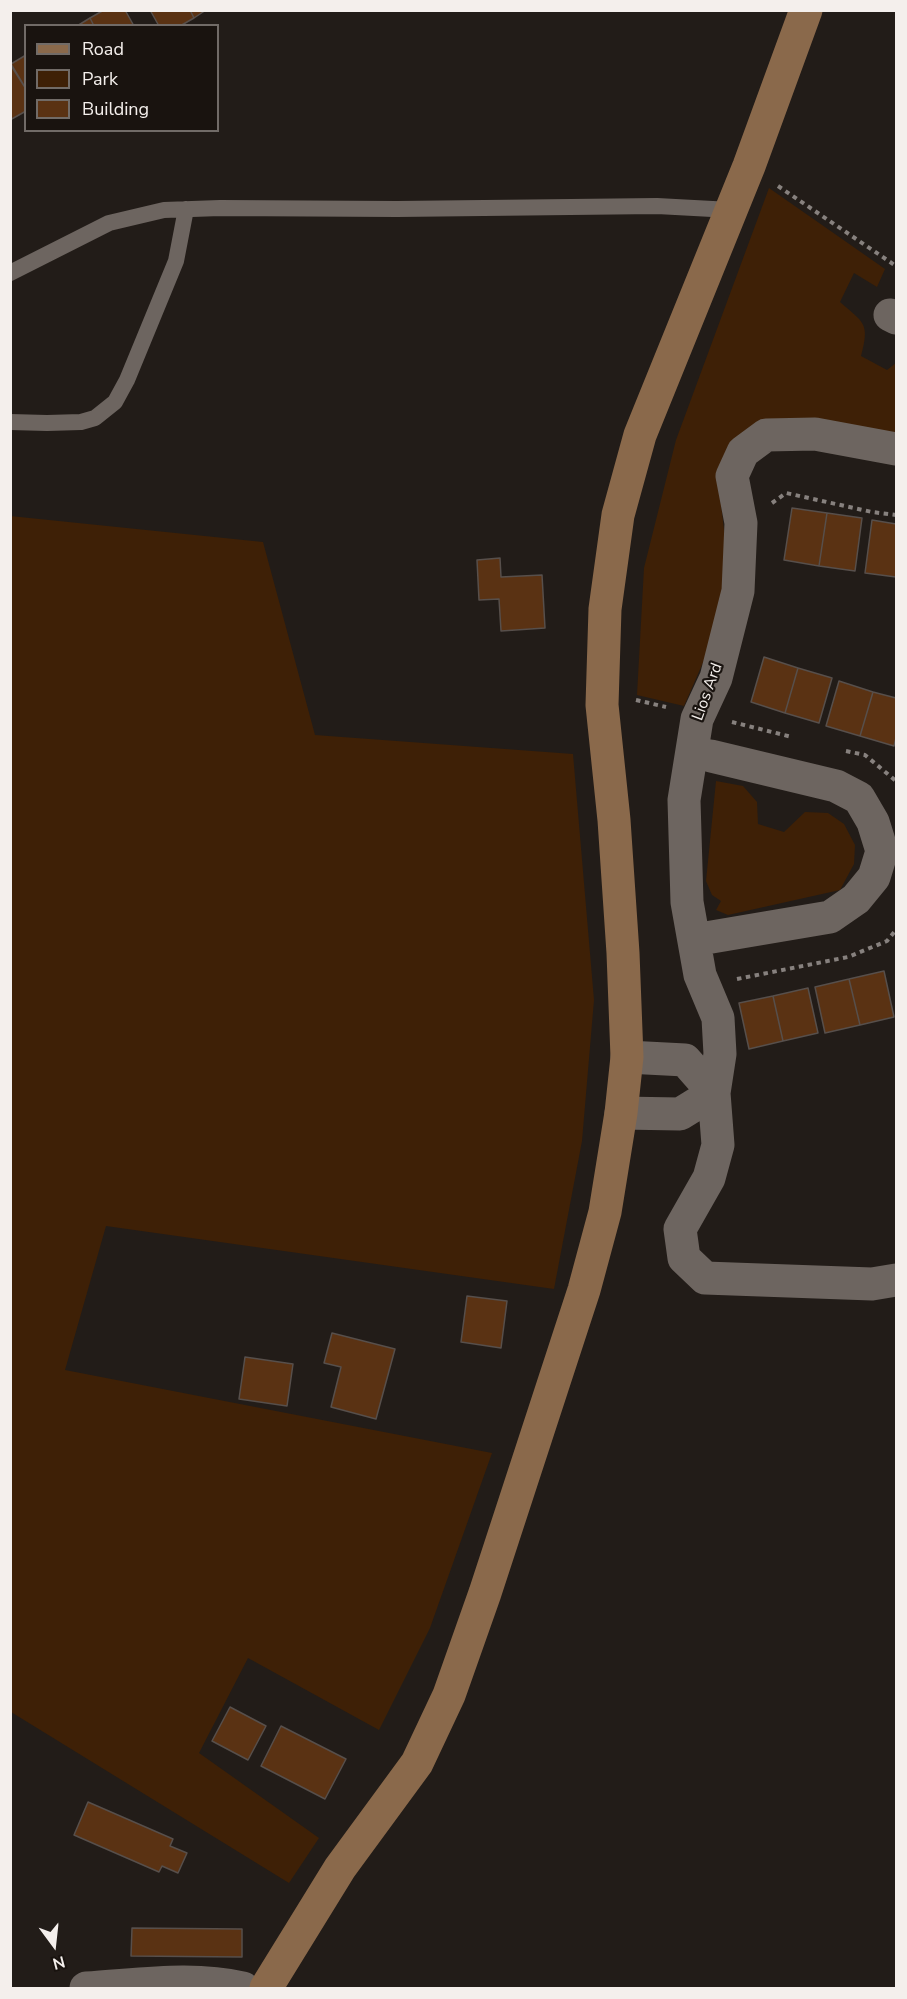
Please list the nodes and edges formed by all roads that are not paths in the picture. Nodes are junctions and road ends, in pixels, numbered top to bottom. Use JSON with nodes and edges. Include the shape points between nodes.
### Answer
{"nodes":[{"id":1,"x":806,"y":10,"type":"edge"},
{"id":2,"x":186,"y":209,"type":"junction"},
{"id":3,"x":731,"y":210,"type":"junction"},
{"id":4,"x":10,"y":273,"type":"edge"},
{"id":5,"x":10,"y":422,"type":"edge"},
{"id":6,"x":897,"y":449,"type":"edge"},
{"id":7,"x":711,"y":756,"type":"dead end"},
{"id":8,"x":694,"y":940,"type":"junction"},
{"id":9,"x":627,"y":1057,"type":"junction"},
{"id":10,"x":714,"y":1093,"type":"junction"},
{"id":11,"x":621,"y":1113,"type":"junction"},
{"id":12,"x":897,"y":1280,"type":"edge"},
{"id":13,"x":86,"y":1989,"type":"edge"},
{"id":14,"x":243,"y":1989,"type":"edge"},
{"id":15,"x":266,"y":1989,"type":"edge"}],
"edges":[{"from":1,"to":3,"type":"main road"},
{"from":2,"to":3,"type":"lane","via":[[657,206]]},
{"from":2,"to":4,"type":"lane","via":[[109,223]]},
{"from":2,"to":5,"type":"lane","via":[[176,261],[115,402],[95,418],[81,422]]},
{"from":3,"to":9,"type":"main road","via":[[640,435],[618,515],[605,609],[602,705],[614,820]]},
{"from":6,"to":8,"type":"street","name":"Lios Ard","via":[[815,434],[766,435],[743,452],[732,477],[741,523],[738,591],[716,678],[696,719],[684,800],[687,902]]},
{"from":7,"to":8,"type":"street","via":[[780,787],[836,786],[859,798],[873,822],[882,851],[874,877],[856,899],[830,917]]},
{"from":8,"to":10,"type":"street","name":"Lios Ard","via":[[700,975],[718,1018],[720,1054]]},
{"from":9,"to":10,"type":"street","via":[[685,1060]]},
{"from":9,"to":11,"type":"main road"},
{"from":10,"to":11,"type":"street","via":[[680,1114]]},
{"from":10,"to":12,"type":"street","name":"Lios Ard","via":[[718,1145],[710,1178],[680,1229],[684,1258],[705,1278],[872,1284]]},
{"from":11,"to":15,"type":"main road","via":[[605,1212],[584,1290],[453,1686],[417,1763],[340,1868]]},
{"from":13,"to":14,"type":"street","via":[[179,1982],[220,1983]]}]}
